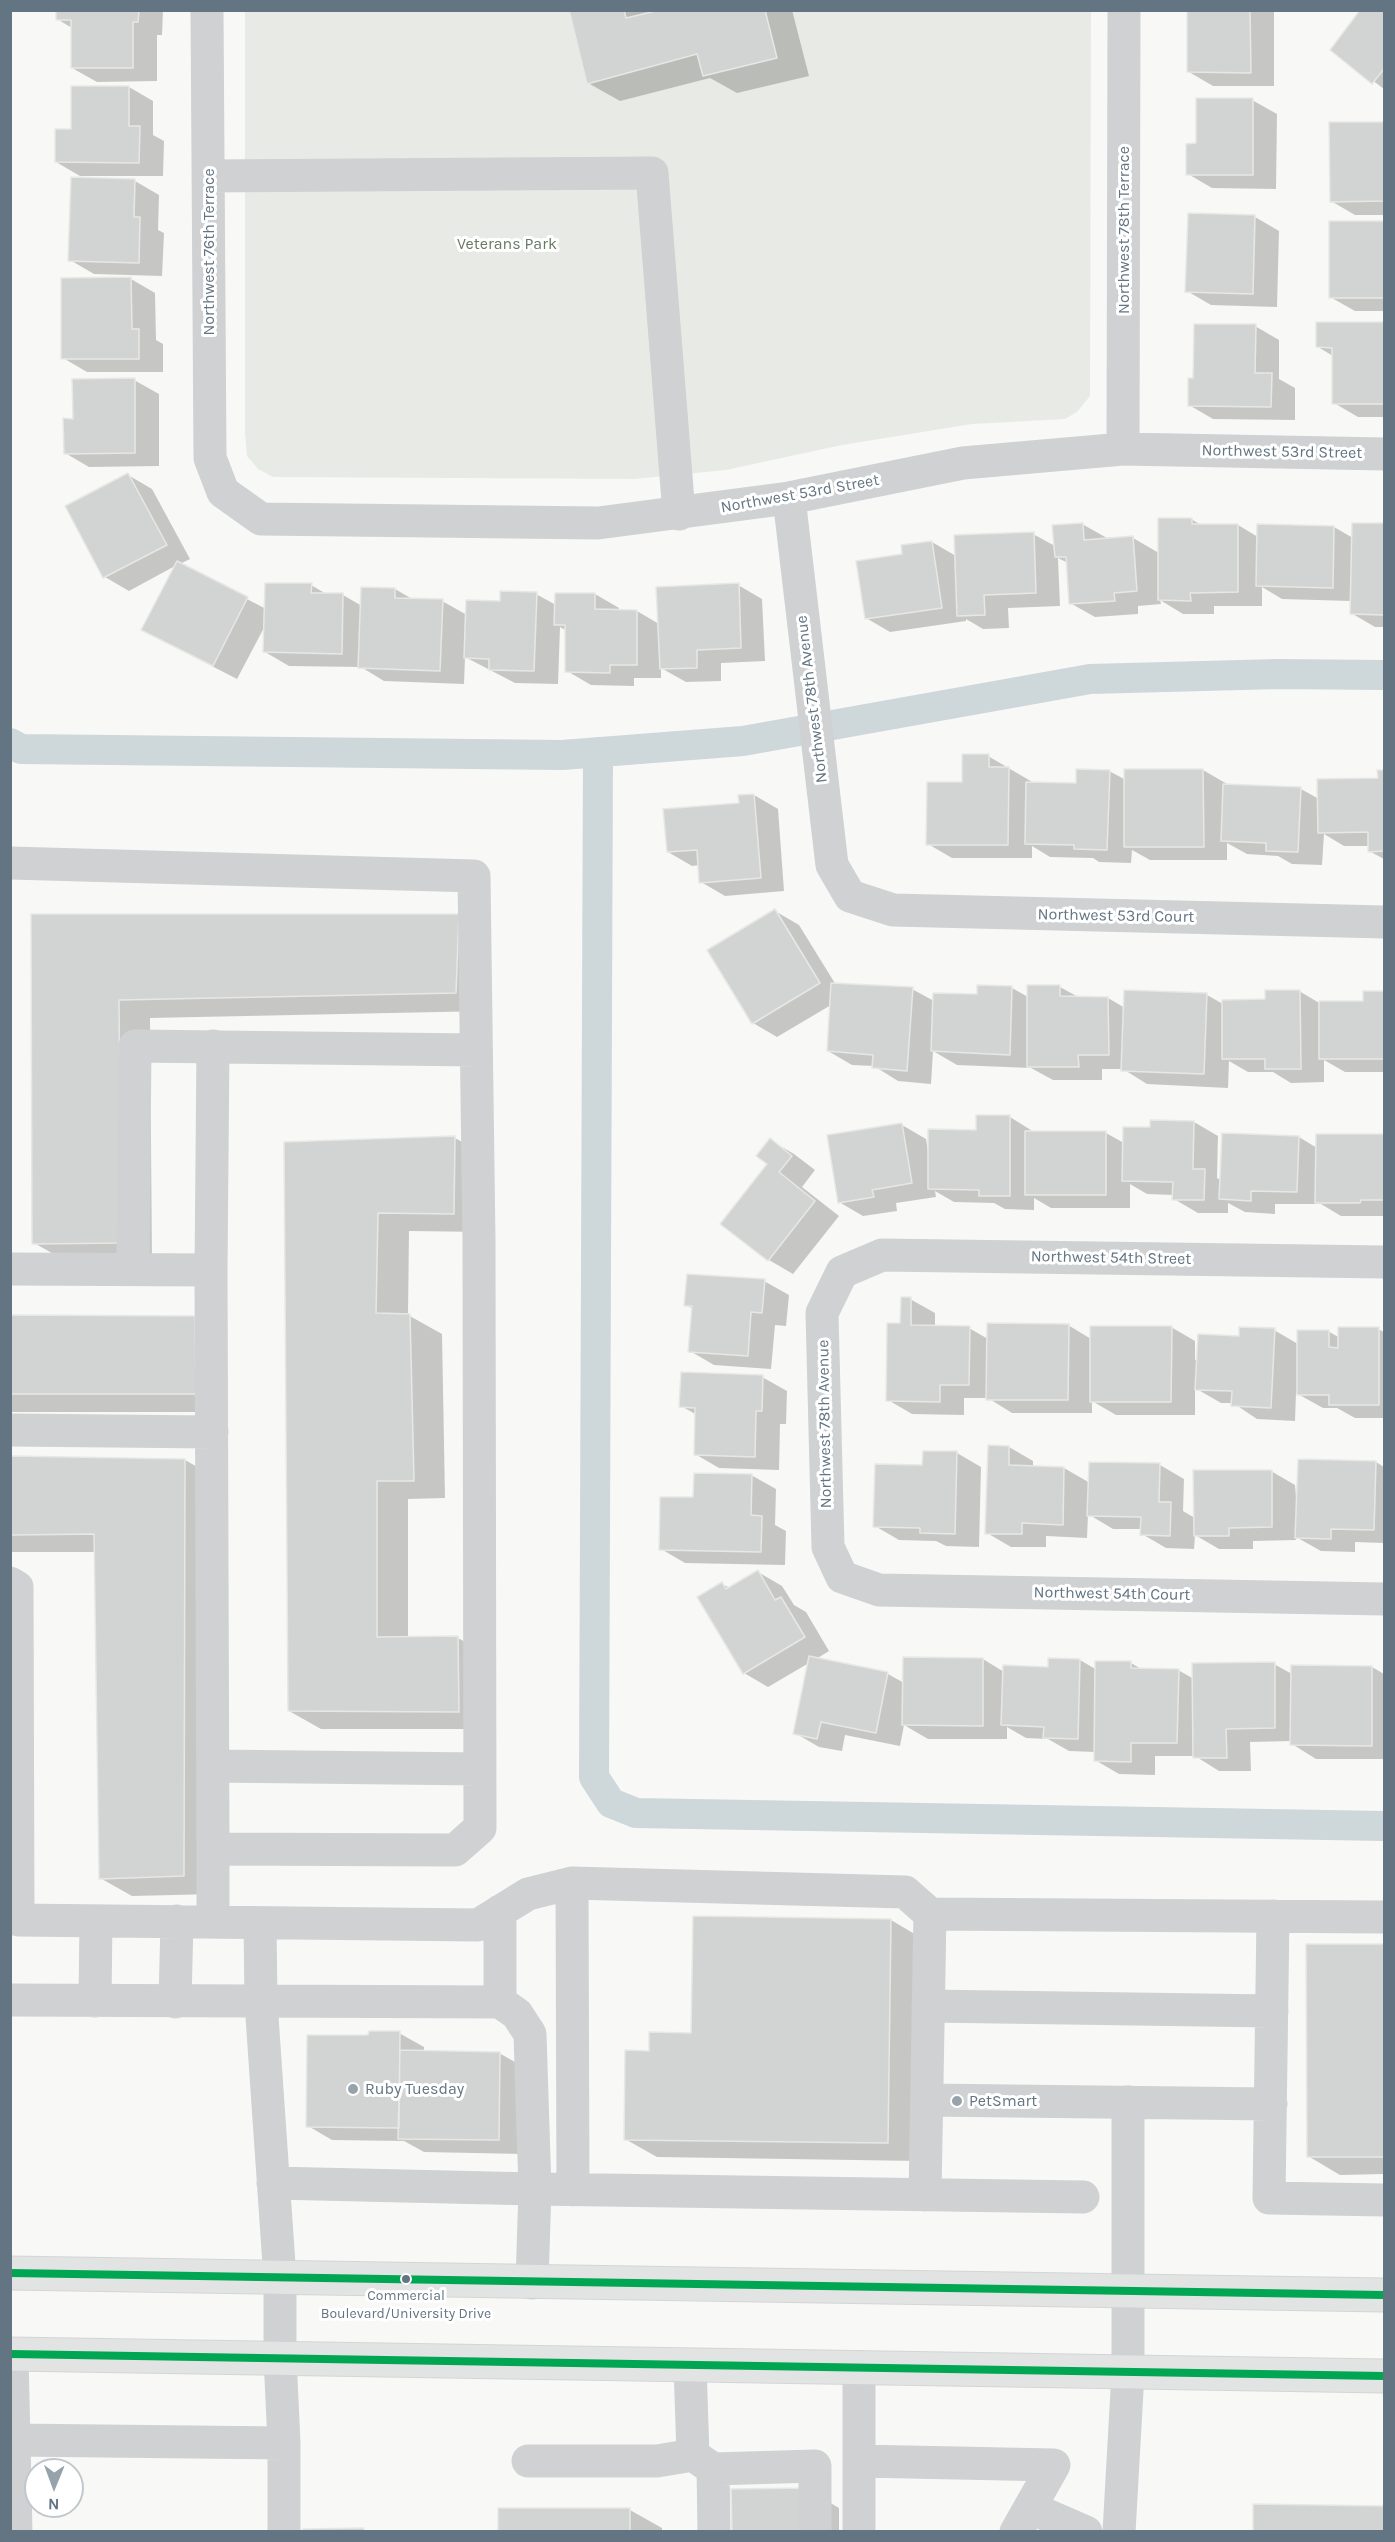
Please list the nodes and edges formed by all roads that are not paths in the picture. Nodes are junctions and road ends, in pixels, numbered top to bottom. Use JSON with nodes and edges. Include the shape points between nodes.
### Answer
{"nodes":[{"id":1,"x":207,"y":10,"type":"edge"},
{"id":2,"x":1124,"y":10,"type":"edge"},
{"id":3,"x":208,"y":176,"type":"junction"},
{"id":4,"x":1123,"y":449,"type":"junction"},
{"id":5,"x":1384,"y":454,"type":"edge"},
{"id":6,"x":223,"y":492,"type":"joint"},
{"id":7,"x":789,"y":498,"type":"junction"},
{"id":8,"x":679,"y":514,"type":"junction"},
{"id":9,"x":10,"y":863,"type":"edge"},
{"id":10,"x":850,"y":896,"type":"joint"},
{"id":11,"x":1384,"y":922,"type":"edge"},
{"id":12,"x":213,"y":1046,"type":"junction"},
{"id":13,"x":476,"y":1050,"type":"junction"},
{"id":14,"x":1384,"y":1262,"type":"edge"},
{"id":15,"x":10,"y":1269,"type":"edge"},
{"id":16,"x":133,"y":1269,"type":"junction"},
{"id":17,"x":211,"y":1270,"type":"junction"},
{"id":18,"x":842,"y":1272,"type":"joint"},
{"id":19,"x":10,"y":1430,"type":"edge"},
{"id":20,"x":212,"y":1432,"type":"junction"},
{"id":21,"x":842,"y":1577,"type":"joint"},
{"id":22,"x":10,"y":1583,"type":"edge"},
{"id":23,"x":1384,"y":1599,"type":"edge"},
{"id":24,"x":213,"y":1766,"type":"junction"},
{"id":25,"x":480,"y":1769,"type":"junction"},
{"id":26,"x":213,"y":1849,"type":"junction"},
{"id":27,"x":572,"y":1883,"type":"junction"},
{"id":28,"x":500,"y":1911,"type":"junction"},
{"id":29,"x":930,"y":1914,"type":"junction"},
{"id":30,"x":1273,"y":1916,"type":"junction"},
{"id":31,"x":1384,"y":1917,"type":"edge"},
{"id":32,"x":14,"y":1920,"type":"edge"},
{"id":33,"x":96,"y":1921,"type":"junction"},
{"id":34,"x":177,"y":1921,"type":"junction"},
{"id":35,"x":213,"y":1922,"type":"junction"},
{"id":36,"x":260,"y":1923,"type":"junction"},
{"id":37,"x":10,"y":2000,"type":"edge"},
{"id":38,"x":95,"y":2001,"type":"junction"},
{"id":39,"x":176,"y":2002,"type":"junction"},
{"id":40,"x":261,"y":2002,"type":"junction"},
{"id":41,"x":500,"y":2002,"type":"junction"},
{"id":42,"x":928,"y":2006,"type":"junction"},
{"id":43,"x":1272,"y":2011,"type":"junction"},
{"id":44,"x":927,"y":2100,"type":"junction"},
{"id":45,"x":1128,"y":2102,"type":"junction"},
{"id":46,"x":1271,"y":2104,"type":"junction"},
{"id":47,"x":273,"y":2183,"type":"junction"},
{"id":48,"x":535,"y":2189,"type":"junction"},
{"id":49,"x":573,"y":2190,"type":"junction"},
{"id":50,"x":925,"y":2195,"type":"junction"},
{"id":51,"x":1083,"y":2197,"type":"dead end"},
{"id":52,"x":1384,"y":2200,"type":"edge"},
{"id":53,"x":10,"y":2273,"type":"edge"},
{"id":54,"x":280,"y":2279,"type":"junction"},
{"id":55,"x":532,"y":2283,"type":"junction"},
{"id":56,"x":1127,"y":2291,"type":"junction"},
{"id":57,"x":1384,"y":2295,"type":"edge"},
{"id":58,"x":11,"y":2354,"type":"edge"},
{"id":59,"x":280,"y":2357,"type":"junction"},
{"id":60,"x":690,"y":2365,"type":"junction"},
{"id":61,"x":859,"y":2367,"type":"junction"},
{"id":62,"x":1128,"y":2373,"type":"junction"},
{"id":63,"x":1384,"y":2376,"type":"edge"},
{"id":64,"x":14,"y":2440,"type":"junction"},
{"id":65,"x":284,"y":2443,"type":"junction"},
{"id":66,"x":528,"y":2461,"type":"dead end"},
{"id":67,"x":859,"y":2461,"type":"junction"},
{"id":68,"x":703,"y":2462,"type":"junction"},
{"id":69,"x":1024,"y":2520,"type":"edge"},
{"id":70,"x":16,"y":2532,"type":"edge"},
{"id":71,"x":284,"y":2532,"type":"edge"},
{"id":72,"x":714,"y":2532,"type":"edge"},
{"id":73,"x":815,"y":2532,"type":"edge"},
{"id":74,"x":859,"y":2532,"type":"edge"},
{"id":75,"x":1086,"y":2532,"type":"edge"},
{"id":76,"x":1119,"y":2532,"type":"edge"}],
"edges":[{"from":1,"to":3,"type":"street","name":"Northwest 76th Terrace"},
{"from":2,"to":4,"type":"street","name":"Northwest 78th Terrace"},
{"from":3,"to":6,"type":"street","name":"Northwest 76th Terrace","via":[[210,458]]},
{"from":3,"to":8,"type":"street","via":[[652,173]]},
{"from":4,"to":5,"type":"street","name":"Northwest 53rd Street"},
{"from":4,"to":7,"type":"street","name":"Northwest 53rd Street","via":[[963,463]]},
{"from":6,"to":8,"type":"street","name":"Northwest 53rd Street","via":[[261,519],[598,523]]},
{"from":7,"to":8,"type":"street","name":"Northwest 53rd Street"},
{"from":7,"to":10,"type":"street","name":"Northwest 78th Avenue","via":[[832,865]]},
{"from":9,"to":13,"type":"street","via":[[474,876]]},
{"from":10,"to":11,"type":"street","name":"Northwest 53rd Court","via":[[893,910]]},
{"from":12,"to":13,"type":"street"},
{"from":12,"to":16,"type":"street","via":[[135,1046]]},
{"from":12,"to":17,"type":"street"},
{"from":13,"to":25,"type":"street"},
{"from":14,"to":18,"type":"street","name":"Northwest 54th Street","via":[[882,1255]]},
{"from":15,"to":16,"type":"street"},
{"from":16,"to":17,"type":"street"},
{"from":17,"to":20,"type":"street"},
{"from":18,"to":21,"type":"street","name":"Northwest 78th Avenue","via":[[822,1313],[828,1547]]},
{"from":19,"to":20,"type":"street"},
{"from":20,"to":24,"type":"street"},
{"from":21,"to":23,"type":"street","name":"Northwest 54th Court","via":[[879,1590]]},
{"from":22,"to":32,"type":"street","via":[[17,1587]]},
{"from":24,"to":25,"type":"street"},
{"from":24,"to":26,"type":"street"},
{"from":25,"to":26,"type":"street","via":[[480,1828],[455,1851]]},
{"from":26,"to":35,"type":"street"},
{"from":27,"to":28,"type":"street","via":[[528,1894]]},
{"from":27,"to":29,"type":"street","via":[[905,1892]]},
{"from":27,"to":49,"type":"street"},
{"from":28,"to":36,"type":"street","via":[[478,1925]]},
{"from":28,"to":41,"type":"street"},
{"from":29,"to":30,"type":"street"},
{"from":29,"to":42,"type":"street"},
{"from":30,"to":31,"type":"street"},
{"from":30,"to":43,"type":"street"},
{"from":32,"to":33,"type":"street"},
{"from":33,"to":34,"type":"street"},
{"from":33,"to":38,"type":"street"},
{"from":34,"to":35,"type":"street"},
{"from":34,"to":39,"type":"street"},
{"from":35,"to":36,"type":"street"},
{"from":36,"to":40,"type":"street"},
{"from":37,"to":38,"type":"street"},
{"from":38,"to":39,"type":"street"},
{"from":39,"to":40,"type":"street"},
{"from":40,"to":41,"type":"street"},
{"from":40,"to":47,"type":"street"},
{"from":41,"to":48,"type":"street","via":[[517,2014],[530,2034]]},
{"from":42,"to":43,"type":"street"},
{"from":42,"to":44,"type":"street"},
{"from":43,"to":46,"type":"street"},
{"from":44,"to":45,"type":"street"},
{"from":44,"to":50,"type":"street"},
{"from":45,"to":46,"type":"street"},
{"from":45,"to":56,"type":"street"},
{"from":46,"to":52,"type":"street","via":[[1269,2198]]},
{"from":47,"to":48,"type":"street"},
{"from":47,"to":54,"type":"street"},
{"from":48,"to":49,"type":"street"},
{"from":48,"to":55,"type":"street"},
{"from":49,"to":50,"type":"street"},
{"from":50,"to":51,"type":"street"},
{"from":53,"to":54,"type":"highway"},
{"from":54,"to":55,"type":"highway"},
{"from":54,"to":59,"type":"street"},
{"from":55,"to":56,"type":"highway"},
{"from":56,"to":57,"type":"highway"},
{"from":56,"to":62,"type":"street"},
{"from":58,"to":59,"type":"highway"},
{"from":58,"to":64,"type":"street"},
{"from":59,"to":60,"type":"highway"},
{"from":59,"to":65,"type":"street"},
{"from":60,"to":61,"type":"highway"},
{"from":60,"to":68,"type":"street"},
{"from":61,"to":62,"type":"highway"},
{"from":61,"to":67,"type":"street"},
{"from":62,"to":63,"type":"highway"},
{"from":62,"to":76,"type":"street"},
{"from":64,"to":65,"type":"street"},
{"from":64,"to":70,"type":"street"},
{"from":65,"to":71,"type":"street"},
{"from":66,"to":68,"type":"street"},
{"from":67,"to":69,"type":"street","via":[[1054,2465]]},
{"from":67,"to":74,"type":"street"},
{"from":68,"to":72,"type":"street"},
{"from":68,"to":73,"type":"street","via":[[814,2466]]},
{"from":69,"to":75,"type":"street"}]}
